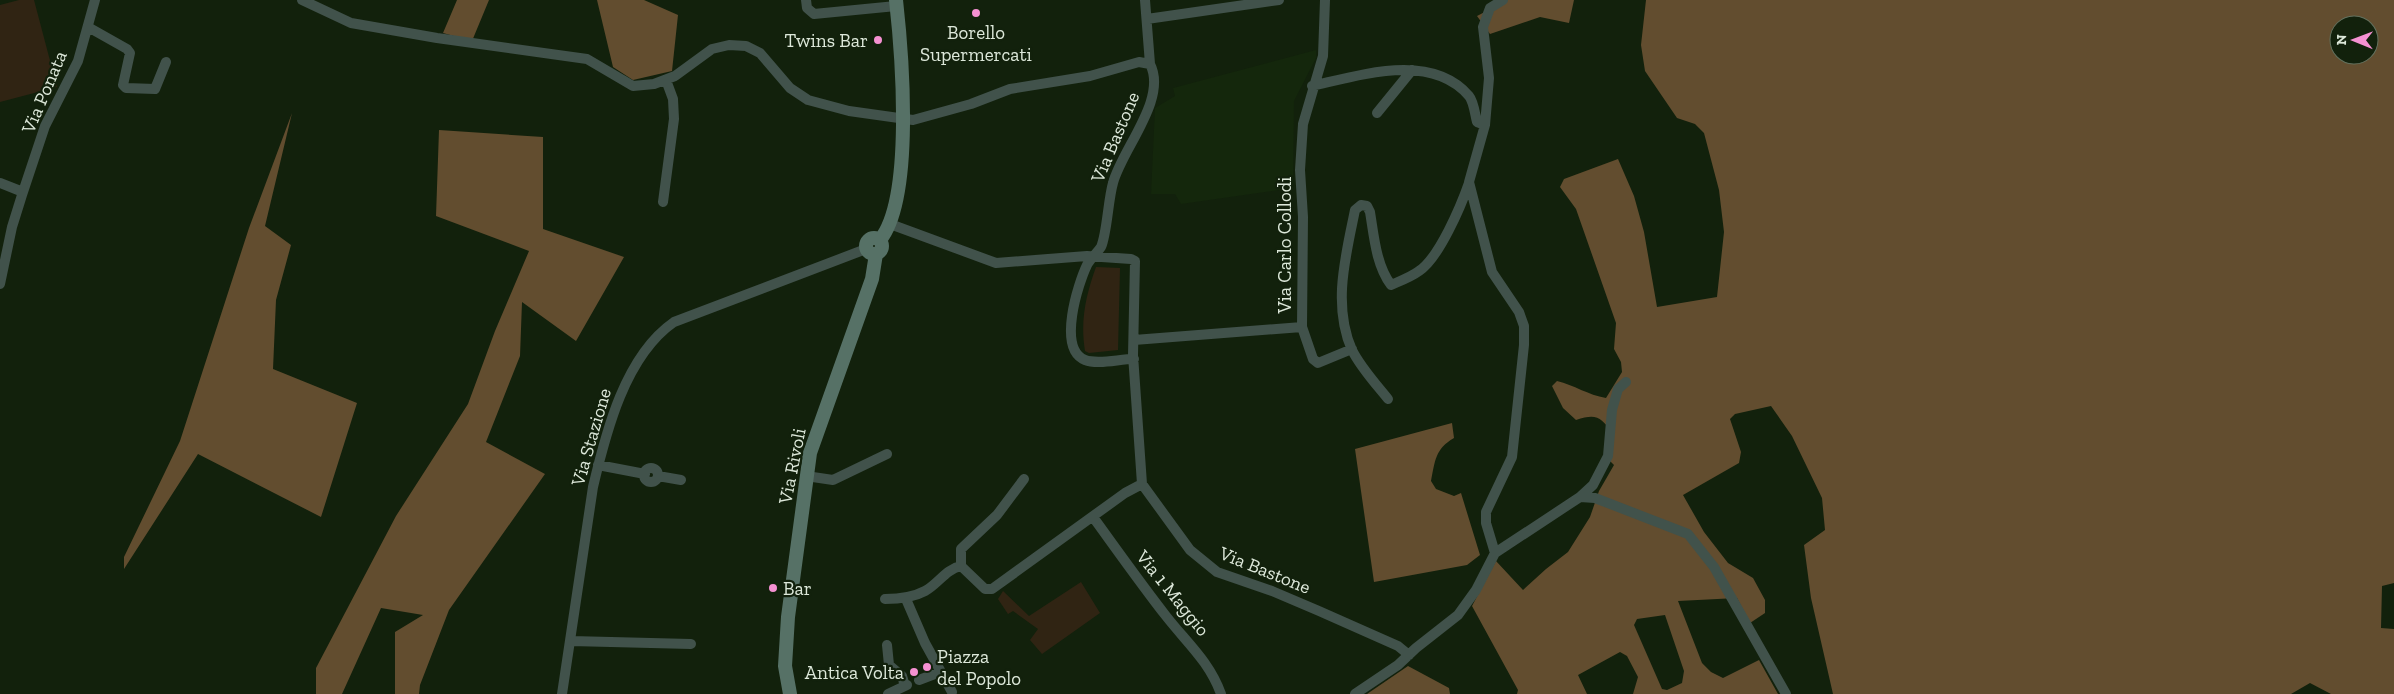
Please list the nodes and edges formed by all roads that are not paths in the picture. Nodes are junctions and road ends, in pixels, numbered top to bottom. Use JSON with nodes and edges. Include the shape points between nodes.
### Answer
{"nodes":[{"id":1,"x":95,"y":0,"type":"edge"},
{"id":2,"x":302,"y":0,"type":"edge"},
{"id":3,"x":806,"y":0,"type":"edge"},
{"id":4,"x":1145,"y":0,"type":"edge"},
{"id":5,"x":1280,"y":0,"type":"edge"},
{"id":6,"x":1325,"y":0,"type":"edge"},
{"id":7,"x":1503,"y":0,"type":"edge"},
{"id":8,"x":896,"y":3,"type":"edge"},
{"id":9,"x":1147,"y":20,"type":"junction"},
{"id":10,"x":88,"y":27,"type":"junction"},
{"id":11,"x":166,"y":62,"type":"dead end"},
{"id":12,"x":1150,"y":64,"type":"junction"},
{"id":13,"x":1412,"y":70,"type":"junction"},
{"id":14,"x":666,"y":80,"type":"junction"},
{"id":15,"x":1312,"y":86,"type":"junction"},
{"id":16,"x":1377,"y":113,"type":"dead end"},
{"id":17,"x":903,"y":118,"type":"junction"},
{"id":18,"x":1485,"y":125,"type":"junction"},
{"id":19,"x":1469,"y":182,"type":"junction"},
{"id":20,"x":0,"y":184,"type":"edge"},
{"id":21,"x":24,"y":192,"type":"junction"},
{"id":22,"x":663,"y":202,"type":"dead end"},
{"id":23,"x":890,"y":224,"type":"junction"},
{"id":24,"x":871,"y":252,"type":"junction"},
{"id":25,"x":1094,"y":256,"type":"junction"},
{"id":26,"x":0,"y":284,"type":"edge"},
{"id":27,"x":1302,"y":327,"type":"junction"},
{"id":28,"x":1134,"y":340,"type":"junction"},
{"id":29,"x":1352,"y":349,"type":"junction"},
{"id":30,"x":1134,"y":358,"type":"junction"},
{"id":31,"x":1626,"y":382,"type":"dead end"},
{"id":32,"x":1388,"y":399,"type":"dead end"},
{"id":33,"x":887,"y":454,"type":"dead end"},
{"id":34,"x":598,"y":465,"type":"junction"},
{"id":35,"x":806,"y":476,"type":"junction"},
{"id":36,"x":1024,"y":479,"type":"dead end"},
{"id":37,"x":681,"y":480,"type":"dead end"},
{"id":38,"x":1142,"y":484,"type":"junction"},
{"id":39,"x":1580,"y":497,"type":"junction"},
{"id":40,"x":1093,"y":517,"type":"junction"},
{"id":41,"x":1494,"y":553,"type":"junction"},
{"id":42,"x":959,"y":566,"type":"junction"},
{"id":43,"x":885,"y":599,"type":"dead end"},
{"id":44,"x":906,"y":599,"type":"junction"},
{"id":45,"x":571,"y":641,"type":"junction"},
{"id":46,"x":691,"y":644,"type":"dead end"},
{"id":47,"x":887,"y":645,"type":"dead end"},
{"id":48,"x":1409,"y":655,"type":"junction"},
{"id":49,"x":940,"y":672,"type":"junction"},
{"id":50,"x":919,"y":680,"type":"dead end"},
{"id":51,"x":903,"y":689,"type":"edge"},
{"id":52,"x":952,"y":692,"type":"dead end"},
{"id":53,"x":562,"y":694,"type":"edge"},
{"id":54,"x":790,"y":694,"type":"edge"},
{"id":55,"x":888,"y":694,"type":"edge"},
{"id":56,"x":1221,"y":694,"type":"edge"},
{"id":57,"x":1355,"y":694,"type":"edge"},
{"id":58,"x":1786,"y":694,"type":"edge"}],
"edges":[{"from":1,"to":10,"type":"street","name":"Via Ponata"},
{"from":2,"to":14,"type":"street","via":[[352,23],[587,59],[634,86]]},
{"from":3,"to":8,"type":"street","via":[[807,8],[814,14]]},
{"from":4,"to":9,"type":"street","name":"Via Bastone"},
{"from":5,"to":9,"type":"street"},
{"from":6,"to":15,"type":"street","name":"Via Carlo Collodi","via":[[1323,56]]},
{"from":7,"to":18,"type":"street","via":[[1490,8],[1483,27],[1489,78]]},
{"from":8,"to":17,"type":"street"},
{"from":9,"to":12,"type":"street","name":"Via Bastone"},
{"from":10,"to":11,"type":"street","via":[[130,53],[123,86],[126,88],[155,89]]},
{"from":10,"to":21,"type":"street","name":"Via Ponata","via":[[78,61],[45,126]]},
{"from":12,"to":17,"type":"street","via":[[1139,62],[1090,76],[1010,89],[917,120]]},
{"from":12,"to":25,"type":"street","name":"Via Bastone","via":[[1154,70],[1154,82],[1149,108],[1118,166],[1108,201],[1103,238]]},
{"from":13,"to":15,"type":"street","via":[[1368,73]]},
{"from":13,"to":16,"type":"street"},
{"from":13,"to":18,"type":"street","via":[[1444,76],[1470,98],[1477,122]]},
{"from":14,"to":17,"type":"street","via":[[712,49],[738,44],[760,53],[790,88],[808,100],[849,111]]},
{"from":14,"to":22,"type":"street","via":[[673,99],[674,119]]},
{"from":15,"to":27,"type":"street","name":"Via Carlo Collodi","via":[[1303,124],[1301,151]]},
{"from":17,"to":23,"type":"street"},
{"from":18,"to":19,"type":"street"},
{"from":19,"to":29,"type":"street","via":[[1460,208],[1440,246],[1420,271],[1391,285],[1385,278],[1377,252],[1370,212],[1367,206],[1361,205],[1355,210],[1342,284],[1342,308]]},
{"from":19,"to":41,"type":"street","via":[[1492,272],[1519,312],[1524,326],[1512,457],[1486,512]]},
{"from":20,"to":21,"type":"street"},
{"from":21,"to":26,"type":"street","name":"Via Ponata","via":[[12,227]]},
{"from":23,"to":24,"type":"street","name":"Via Rivoli","via":[[880,240],[882,247]]},
{"from":23,"to":25,"type":"street","via":[[996,263]]},
{"from":24,"to":34,"type":"street","name":"Via Stazione","via":[[710,306],[664,328],[649,345],[624,386]]},
{"from":24,"to":35,"type":"street","name":"Via Rivoli","via":[[872,279],[813,440]]},
{"from":25,"to":28,"type":"street","via":[[1131,259],[1137,264]]},
{"from":25,"to":30,"type":"street","name":"Via Bastone","via":[[1074,304],[1073,346],[1076,353],[1086,360]]},
{"from":27,"to":28,"type":"street"},
{"from":27,"to":29,"type":"street","name":"Via Carlo Collodi","via":[[1313,359],[1318,363]]},
{"from":28,"to":30,"type":"street"},
{"from":29,"to":32,"type":"street"},
{"from":30,"to":38,"type":"street"},
{"from":31,"to":39,"type":"street","via":[[1618,388],[1612,410],[1608,456],[1593,485]]},
{"from":33,"to":35,"type":"street","via":[[833,480]]},
{"from":34,"to":37,"type":"street","via":[[645,474],[652,468],[658,476]]},
{"from":34,"to":45,"type":"street","name":"Via Stazione"},
{"from":35,"to":54,"type":"street","name":"Via Rivoli","via":[[788,617],[785,666]]},
{"from":36,"to":42,"type":"street","via":[[997,515],[961,549]]},
{"from":38,"to":40,"type":"street"},
{"from":38,"to":48,"type":"street","name":"Via Bastone","via":[[1190,550],[1217,572],[1296,601],[1398,646]]},
{"from":39,"to":41,"type":"street"},
{"from":39,"to":58,"type":"street","via":[[1595,498],[1688,534],[1714,567]]},
{"from":40,"to":42,"type":"street","via":[[992,589],[985,589]]},
{"from":40,"to":56,"type":"street","name":"Via 1 Maggio","via":[[1140,583],[1196,649]]},
{"from":41,"to":48,"type":"street","via":[[1464,608]]},
{"from":42,"to":44,"type":"street","via":[[925,591]]},
{"from":43,"to":44,"type":"street"},
{"from":44,"to":49,"type":"street"},
{"from":45,"to":46,"type":"street"},
{"from":45,"to":53,"type":"street","name":"Via Stazione"},
{"from":47,"to":51,"type":"street","via":[[889,665],[902,676]]},
{"from":48,"to":57,"type":"street"},
{"from":49,"to":50,"type":"street"},
{"from":49,"to":52,"type":"street"},
{"from":51,"to":55,"type":"street"}]}
